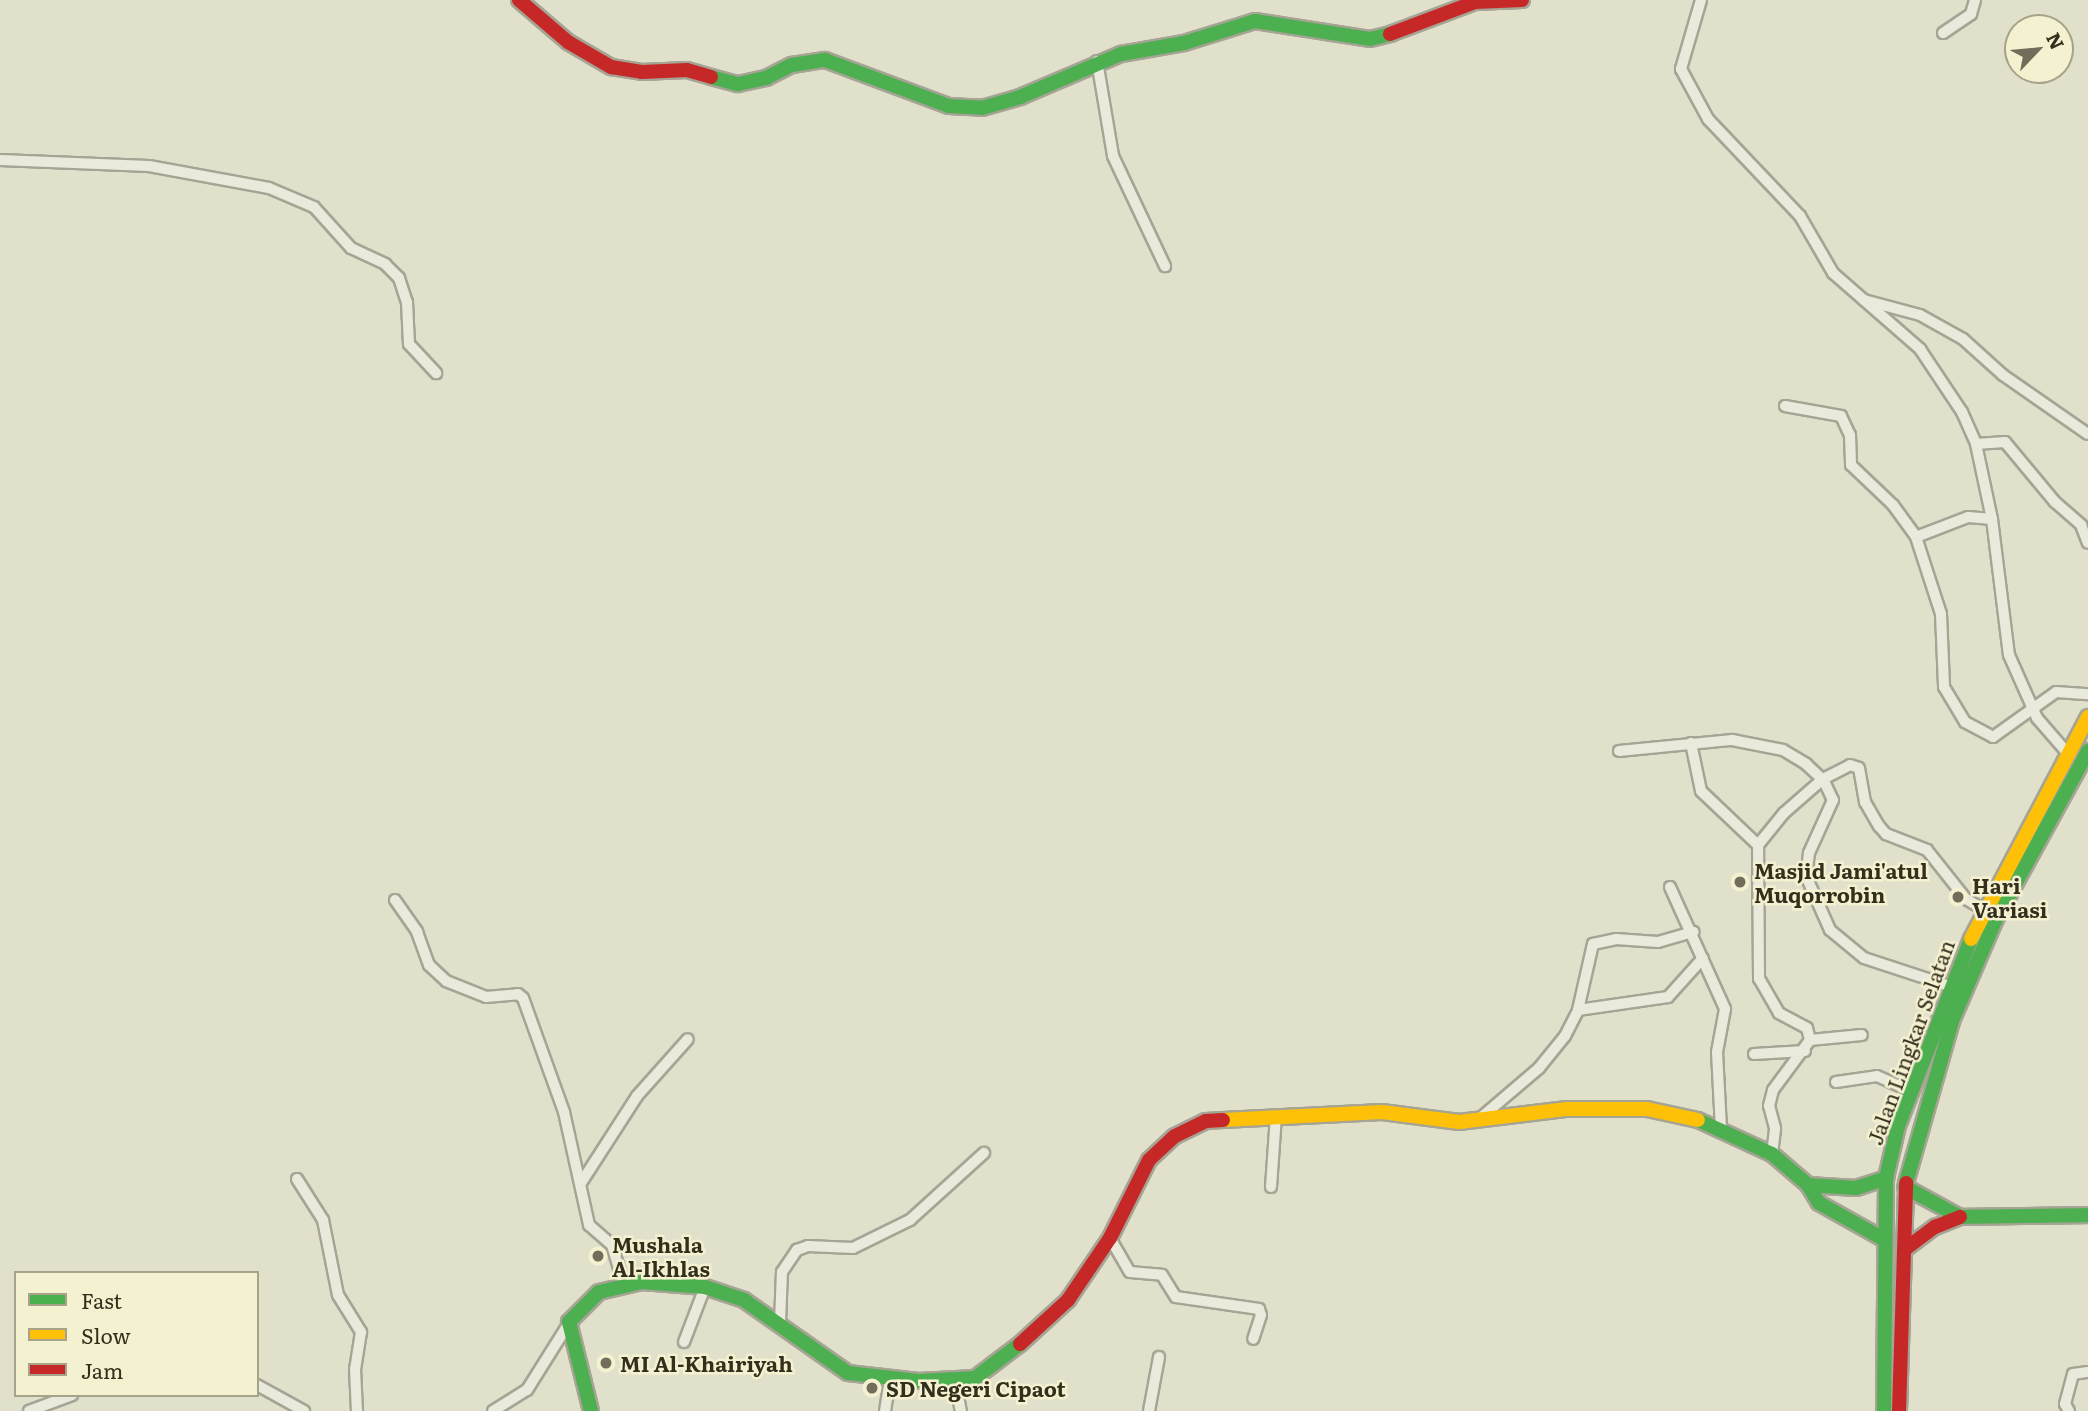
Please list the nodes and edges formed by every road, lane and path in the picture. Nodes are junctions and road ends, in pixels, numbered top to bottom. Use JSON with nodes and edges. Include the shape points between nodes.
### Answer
{"nodes":[{"id":1,"x":519,"y":0,"type":"edge"},
{"id":2,"x":1522,"y":0,"type":"edge"},
{"id":3,"x":1700,"y":0,"type":"edge"},
{"id":4,"x":1975,"y":0,"type":"edge"},
{"id":5,"x":1943,"y":33,"type":"dead end"},
{"id":6,"x":1097,"y":61,"type":"junction"},
{"id":7,"x":0,"y":160,"type":"edge"},
{"id":8,"x":1165,"y":266,"type":"dead end"},
{"id":9,"x":1862,"y":299,"type":"junction"},
{"id":10,"x":436,"y":373,"type":"dead end"},
{"id":11,"x":1785,"y":407,"type":"dead end"},
{"id":12,"x":2088,"y":434,"type":"edge"},
{"id":13,"x":1976,"y":444,"type":"junction"},
{"id":14,"x":1992,"y":519,"type":"junction"},
{"id":15,"x":1916,"y":537,"type":"junction"},
{"id":16,"x":2088,"y":543,"type":"edge"},
{"id":17,"x":2088,"y":694,"type":"edge"},
{"id":18,"x":2031,"y":706,"type":"junction"},
{"id":19,"x":2088,"y":717,"type":"edge"},
{"id":20,"x":1691,"y":743,"type":"junction"},
{"id":21,"x":1619,"y":751,"type":"dead end"},
{"id":22,"x":2088,"y":751,"type":"edge"},
{"id":23,"x":2069,"y":755,"type":"junction"},
{"id":24,"x":1823,"y":779,"type":"junction"},
{"id":25,"x":1758,"y":845,"type":"junction"},
{"id":26,"x":1671,"y":887,"type":"dead end"},
{"id":27,"x":395,"y":900,"type":"dead end"},
{"id":28,"x":1984,"y":910,"type":"junction"},
{"id":29,"x":1694,"y":932,"type":"junction"},
{"id":30,"x":1703,"y":958,"type":"junction"},
{"id":31,"x":1958,"y":964,"type":"junction"},
{"id":32,"x":1973,"y":973,"type":"junction"},
{"id":33,"x":1949,"y":986,"type":"junction"},
{"id":34,"x":1578,"y":1010,"type":"junction"},
{"id":35,"x":1862,"y":1035,"type":"dead end"},
{"id":36,"x":688,"y":1039,"type":"dead end"},
{"id":37,"x":1810,"y":1040,"type":"junction"},
{"id":38,"x":1805,"y":1051,"type":"junction"},
{"id":39,"x":1754,"y":1054,"type":"dead end"},
{"id":40,"x":1836,"y":1082,"type":"dead end"},
{"id":41,"x":1911,"y":1091,"type":"junction"},
{"id":42,"x":1276,"y":1116,"type":"junction"},
{"id":43,"x":1478,"y":1120,"type":"junction"},
{"id":44,"x":1721,"y":1128,"type":"junction"},
{"id":45,"x":984,"y":1153,"type":"dead end"},
{"id":46,"x":1772,"y":1154,"type":"junction"},
{"id":47,"x":1886,"y":1178,"type":"junction"},
{"id":48,"x":297,"y":1179,"type":"dead end"},
{"id":49,"x":580,"y":1183,"type":"junction"},
{"id":50,"x":1808,"y":1185,"type":"junction"},
{"id":51,"x":1270,"y":1187,"type":"dead end"},
{"id":52,"x":1905,"y":1187,"type":"junction"},
{"id":53,"x":2088,"y":1215,"type":"edge"},
{"id":54,"x":1960,"y":1217,"type":"junction"},
{"id":55,"x":1110,"y":1238,"type":"junction"},
{"id":56,"x":1885,"y":1240,"type":"junction"},
{"id":57,"x":1904,"y":1250,"type":"junction"},
{"id":58,"x":624,"y":1285,"type":"junction"},
{"id":59,"x":705,"y":1287,"type":"junction"},
{"id":60,"x":569,"y":1322,"type":"junction"},
{"id":61,"x":780,"y":1323,"type":"junction"},
{"id":62,"x":1254,"y":1339,"type":"dead end"},
{"id":63,"x":684,"y":1342,"type":"dead end"},
{"id":64,"x":1159,"y":1357,"type":"dead end"},
{"id":65,"x":2088,"y":1372,"type":"edge"},
{"id":66,"x":890,"y":1379,"type":"junction"},
{"id":67,"x":955,"y":1381,"type":"junction"},
{"id":68,"x":259,"y":1386,"type":"edge"},
{"id":69,"x":68,"y":1397,"type":"edge"},
{"id":70,"x":29,"y":1411,"type":"edge"},
{"id":71,"x":304,"y":1411,"type":"edge"},
{"id":72,"x":357,"y":1411,"type":"edge"},
{"id":73,"x":493,"y":1411,"type":"edge"},
{"id":74,"x":591,"y":1411,"type":"edge"},
{"id":75,"x":885,"y":1411,"type":"edge"},
{"id":76,"x":961,"y":1411,"type":"edge"},
{"id":77,"x":1149,"y":1411,"type":"edge"},
{"id":78,"x":1884,"y":1411,"type":"edge"},
{"id":79,"x":1899,"y":1411,"type":"edge"},
{"id":80,"x":2069,"y":1411,"type":"edge"}],
"edges":[{"from":1,"to":6,"type":"main road","via":[[568,42],[611,67],[642,72],[687,70],[738,84],[766,78],[792,65],[825,60],[949,106],[1001,104]]},
{"from":2,"to":6,"type":"main road","via":[[1461,7],[1380,38],[1335,36],[1262,20],[1184,43]]},
{"from":3,"to":9,"type":"street","via":[[1681,69],[1692,95],[1708,119],[1771,182],[1814,235],[1833,272]]},
{"from":4,"to":5,"type":"street","via":[[1971,14]]},
{"from":6,"to":8,"type":"street","via":[[1113,156]]},
{"from":7,"to":10,"type":"street","via":[[149,166],[269,188],[314,207],[351,248],[385,264],[399,278],[407,302],[409,344]]},
{"from":9,"to":12,"type":"street","via":[[1920,314],[1963,339],[2003,375]]},
{"from":9,"to":13,"type":"street","via":[[1920,349],[1962,412]]},
{"from":11,"to":15,"type":"street","via":[[1841,416],[1850,435],[1851,465],[1893,505]]},
{"from":13,"to":14,"type":"street"},
{"from":13,"to":16,"type":"street","via":[[2005,442],[2055,502],[2081,525]]},
{"from":14,"to":15,"type":"street","via":[[1968,517]]},
{"from":14,"to":18,"type":"street","via":[[2010,656]]},
{"from":15,"to":18,"type":"street","via":[[1941,614],[1944,687],[1965,722],[1993,737]]},
{"from":17,"to":18,"type":"street","via":[[2056,692]]},
{"from":18,"to":23,"type":"street"},
{"from":19,"to":23,"type":"main road","name":"Jalan Lingkar Selatan"},
{"from":20,"to":21,"type":"street"},
{"from":20,"to":24,"type":"street","via":[[1763,743],[1783,750]]},
{"from":20,"to":25,"type":"street","via":[[1700,792]]},
{"from":22,"to":32,"type":"main road","name":"Jalan Lingkar Selatan","via":[[1994,921]]},
{"from":23,"to":28,"type":"main road","name":"Jalan Lingkar Selatan"},
{"from":24,"to":25,"type":"street","via":[[1792,805]]},
{"from":24,"to":28,"type":"street","via":[[1850,765],[1861,770],[1865,802],[1883,830],[1927,850],[1966,899]]},
{"from":24,"to":33,"type":"street","via":[[1833,800],[1809,853],[1806,876],[1830,930],[1864,958]]},
{"from":25,"to":37,"type":"street","via":[[1759,979],[1779,1013],[1807,1028]]},
{"from":26,"to":29,"type":"street"},
{"from":27,"to":49,"type":"street","via":[[417,932],[429,965],[446,981],[486,997],[518,994],[523,998],[564,1112]]},
{"from":28,"to":31,"type":"main road","name":"Jalan Lingkar Selatan"},
{"from":29,"to":30,"type":"street"},
{"from":29,"to":34,"type":"street","via":[[1658,943],[1616,939],[1593,944]]},
{"from":30,"to":34,"type":"street","via":[[1668,998]]},
{"from":30,"to":44,"type":"street","via":[[1726,1015],[1717,1052]]},
{"from":31,"to":32,"type":"main road"},
{"from":31,"to":33,"type":"main road","name":"Jalan Lingkar Selatan"},
{"from":32,"to":52,"type":"main road","name":"Jalan Lingkar Selatan","via":[[1918,1129]]},
{"from":33,"to":41,"type":"main road","name":"Jalan Lingkar Selatan"},
{"from":34,"to":43,"type":"street","via":[[1565,1037],[1539,1068]]},
{"from":35,"to":37,"type":"street"},
{"from":36,"to":49,"type":"street","via":[[637,1096]]},
{"from":37,"to":38,"type":"street"},
{"from":38,"to":39,"type":"street"},
{"from":38,"to":46,"type":"street","via":[[1773,1090],[1769,1106],[1775,1128]]},
{"from":40,"to":41,"type":"street","via":[[1877,1076]]},
{"from":41,"to":47,"type":"main road","name":"Jalan Lingkar Selatan"},
{"from":42,"to":43,"type":"main road","via":[[1382,1112],[1446,1122]]},
{"from":42,"to":51,"type":"street"},
{"from":42,"to":55,"type":"main road","via":[[1206,1121],[1175,1136],[1149,1160]]},
{"from":43,"to":44,"type":"main road","via":[[1567,1109],[1628,1108]]},
{"from":44,"to":46,"type":"main road"},
{"from":45,"to":61,"type":"street","via":[[910,1220],[853,1248],[808,1246],[797,1250],[782,1272]]},
{"from":46,"to":50,"type":"main road"},
{"from":47,"to":50,"type":"main road","via":[[1856,1188]]},
{"from":47,"to":56,"type":"main road","name":"Jalan Lingkar Selatan"},
{"from":48,"to":72,"type":"street","via":[[323,1220],[338,1295],[361,1332],[355,1369]]},
{"from":49,"to":58,"type":"street","via":[[589,1225],[612,1245]]},
{"from":50,"to":56,"type":"main road","via":[[1819,1203],[1839,1218]]},
{"from":52,"to":54,"type":"main road"},
{"from":52,"to":57,"type":"main road","name":"Jalan Lingkar Selatan"},
{"from":53,"to":54,"type":"main road"},
{"from":54,"to":57,"type":"main road","via":[[1936,1227]]},
{"from":55,"to":62,"type":"street","via":[[1135,1276],[1161,1275],[1176,1297],[1259,1309]]},
{"from":55,"to":67,"type":"main road","via":[[1068,1300],[1038,1330],[987,1372]]},
{"from":56,"to":78,"type":"main road","name":"Jalan Lingkar Selatan"},
{"from":57,"to":79,"type":"main road","name":"Jalan Lingkar Selatan"},
{"from":58,"to":59,"type":"main road","via":[[672,1282]]},
{"from":58,"to":60,"type":"main road","via":[[599,1292]]},
{"from":59,"to":61,"type":"main road","via":[[744,1300]]},
{"from":59,"to":63,"type":"street"},
{"from":60,"to":73,"type":"street","via":[[527,1390]]},
{"from":60,"to":74,"type":"main road"},
{"from":61,"to":66,"type":"main road","via":[[833,1366]]},
{"from":64,"to":77,"type":"street"},
{"from":65,"to":80,"type":"street","via":[[2073,1374],[2065,1404]]},
{"from":66,"to":67,"type":"main road"},
{"from":66,"to":75,"type":"street"},
{"from":67,"to":76,"type":"street"},
{"from":68,"to":71,"type":"street"},
{"from":69,"to":70,"type":"street"}]}
